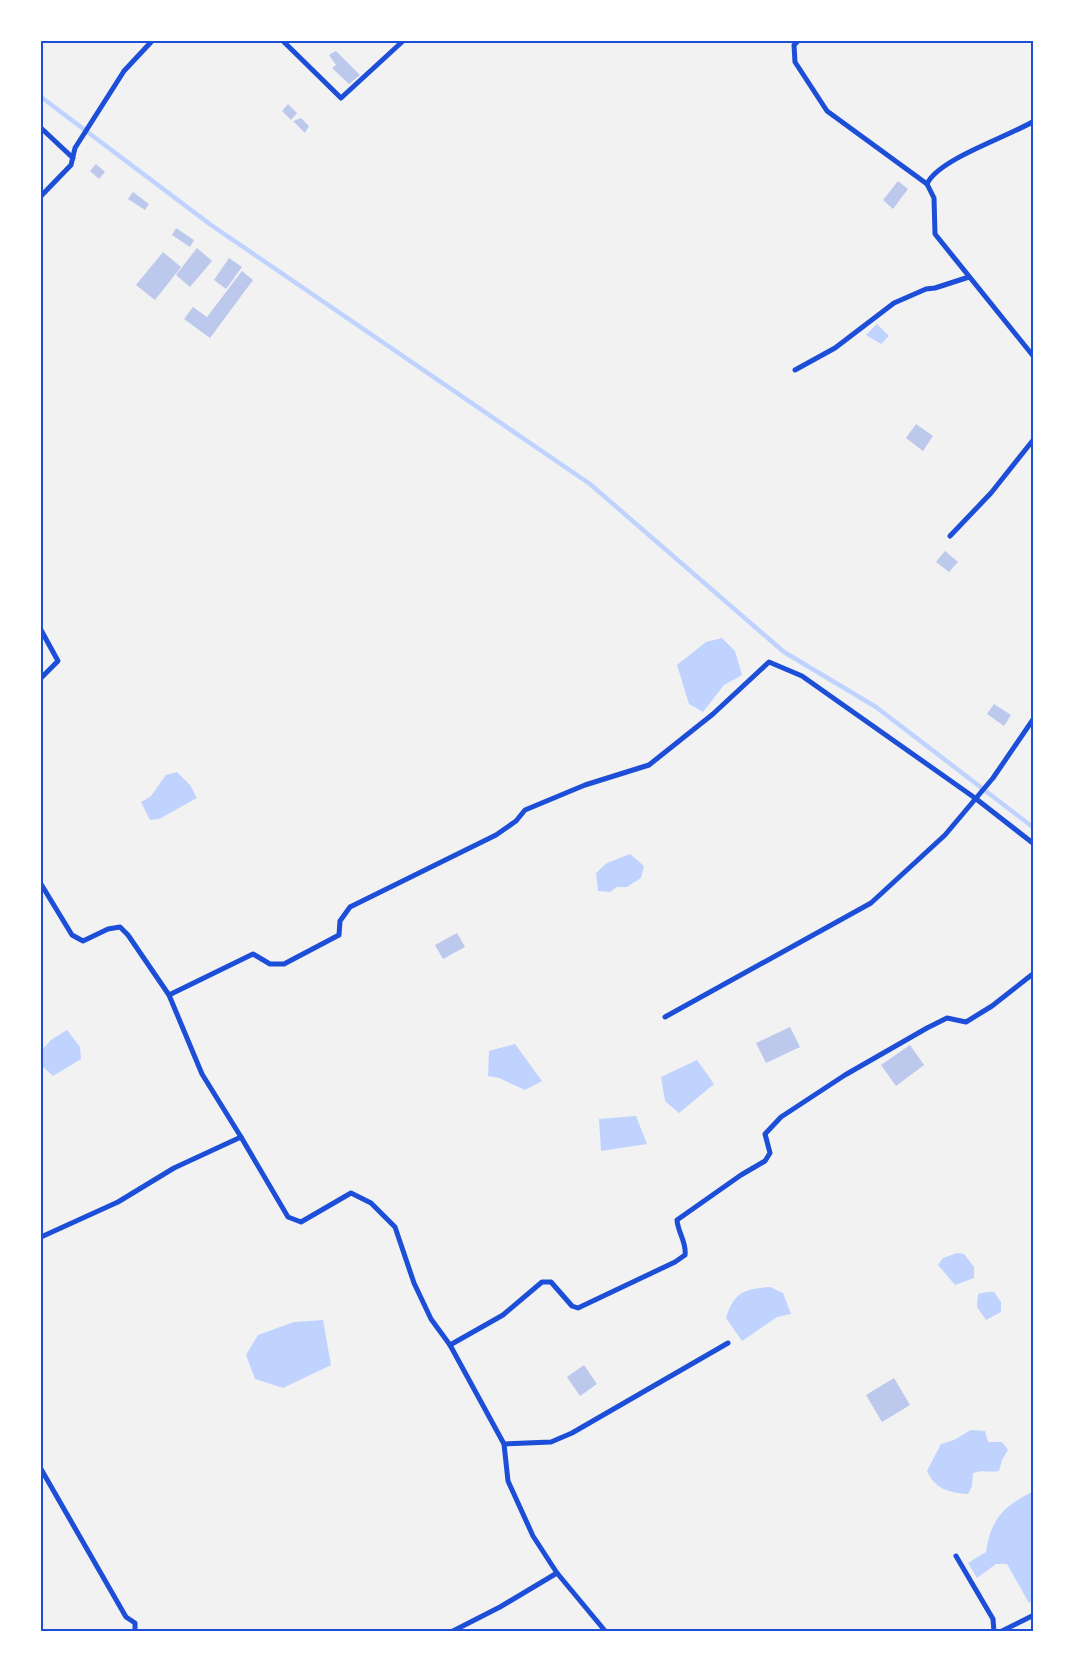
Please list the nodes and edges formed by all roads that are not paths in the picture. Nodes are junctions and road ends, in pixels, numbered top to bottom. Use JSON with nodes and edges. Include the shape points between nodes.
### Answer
{"nodes":[{"id":1,"x":152,"y":41,"type":"edge"},
{"id":2,"x":282,"y":41,"type":"edge"},
{"id":3,"x":403,"y":41,"type":"edge"},
{"id":4,"x":798,"y":41,"type":"edge"},
{"id":5,"x":1034,"y":121,"type":"edge"},
{"id":6,"x":41,"y":128,"type":"edge"},
{"id":7,"x":73,"y":158,"type":"junction"},
{"id":8,"x":927,"y":184,"type":"junction"},
{"id":9,"x":41,"y":196,"type":"edge"},
{"id":10,"x":969,"y":277,"type":"junction"},
{"id":11,"x":1034,"y":357,"type":"edge"},
{"id":12,"x":795,"y":370,"type":"dead end"},
{"id":13,"x":1034,"y":439,"type":"edge"},
{"id":14,"x":950,"y":536,"type":"dead end"},
{"id":15,"x":41,"y":630,"type":"edge"},
{"id":16,"x":41,"y":678,"type":"edge"},
{"id":17,"x":1034,"y":718,"type":"edge"},
{"id":18,"x":978,"y":796,"type":"junction"},
{"id":19,"x":1034,"y":844,"type":"edge"},
{"id":20,"x":41,"y":884,"type":"edge"},
{"id":21,"x":1034,"y":973,"type":"edge"},
{"id":22,"x":169,"y":995,"type":"junction"},
{"id":23,"x":664,"y":1017,"type":"dead end"},
{"id":24,"x":241,"y":1137,"type":"junction"},
{"id":25,"x":41,"y":1237,"type":"edge"},
{"id":26,"x":728,"y":1343,"type":"dead end"},
{"id":27,"x":450,"y":1345,"type":"junction"},
{"id":28,"x":504,"y":1444,"type":"junction"},
{"id":29,"x":41,"y":1469,"type":"edge"},
{"id":30,"x":956,"y":1556,"type":"dead end"},
{"id":31,"x":557,"y":1573,"type":"junction"},
{"id":32,"x":1034,"y":1615,"type":"edge"},
{"id":33,"x":135,"y":1632,"type":"edge"},
{"id":34,"x":451,"y":1632,"type":"edge"},
{"id":35,"x":606,"y":1632,"type":"edge"},
{"id":36,"x":994,"y":1632,"type":"edge"},
{"id":37,"x":1000,"y":1632,"type":"edge"}],
"edges":[{"from":1,"to":7,"type":"street","via":[[124,71],[75,148]]},
{"from":2,"to":3,"type":"street","via":[[341,98]]},
{"from":4,"to":8,"type":"street","via":[[794,45],[794,62],[827,112]]},
{"from":5,"to":8,"type":"street","via":[[946,164],[931,175]]},
{"from":6,"to":7,"type":"street"},
{"from":7,"to":9,"type":"street","via":[[71,165]]},
{"from":8,"to":10,"type":"street","via":[[934,198],[935,234]]},
{"from":10,"to":11,"type":"street"},
{"from":10,"to":12,"type":"street","via":[[926,289],[894,303],[835,348]]},
{"from":13,"to":14,"type":"street","via":[[991,493]]},
{"from":15,"to":16,"type":"street","via":[[58,661]]},
{"from":17,"to":18,"type":"street"},
{"from":18,"to":19,"type":"street"},
{"from":18,"to":22,"type":"street","via":[[802,676],[769,662],[714,714],[650,765],[585,785],[525,810],[496,835],[350,906],[340,921],[339,935],[284,964],[270,964],[253,954]]},
{"from":18,"to":23,"type":"street","via":[[946,835],[871,903]]},
{"from":20,"to":22,"type":"street","via":[[72,936],[83,941],[120,927]]},
{"from":21,"to":27,"type":"street","via":[[966,1022],[947,1018],[927,1028],[845,1075],[781,1117],[765,1134],[770,1153],[765,1161],[677,1220],[686,1248],[685,1255],[675,1262],[578,1308],[572,1306],[551,1282],[542,1282],[503,1315]]},
{"from":22,"to":24,"type":"street","via":[[202,1074]]},
{"from":24,"to":25,"type":"street","via":[[174,1168],[118,1202]]},
{"from":24,"to":27,"type":"street","via":[[288,1217],[300,1222],[351,1193],[371,1203],[395,1227],[414,1283],[431,1319]]},
{"from":26,"to":28,"type":"street","via":[[565,1436],[551,1442]]},
{"from":27,"to":28,"type":"street"},
{"from":28,"to":31,"type":"street","via":[[508,1481],[533,1536]]},
{"from":29,"to":33,"type":"street","via":[[126,1617],[135,1623]]},
{"from":30,"to":36,"type":"street","via":[[993,1620]]},
{"from":31,"to":34,"type":"street"},
{"from":31,"to":35,"type":"street"},
{"from":32,"to":37,"type":"street"}]}
